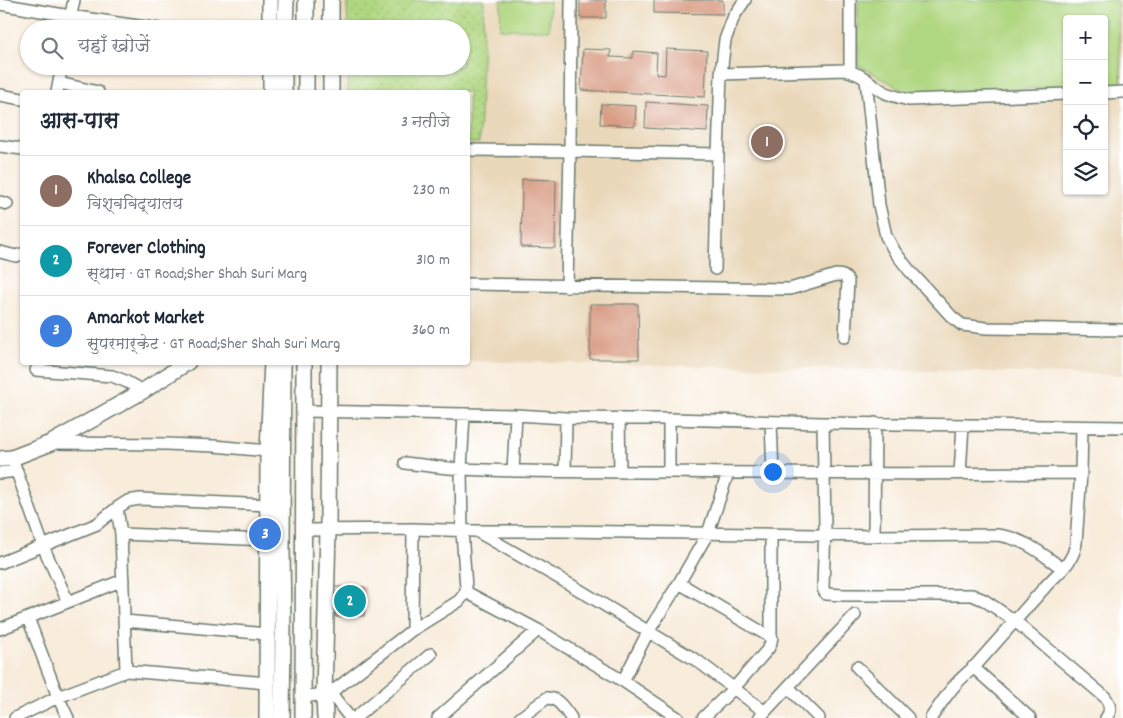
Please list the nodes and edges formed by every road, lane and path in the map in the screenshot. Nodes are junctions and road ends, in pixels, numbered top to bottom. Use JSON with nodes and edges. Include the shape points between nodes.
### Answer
{"nodes":[{"id":1,"x":74,"y":0,"type":"edge"},
{"id":2,"x":270,"y":0,"type":"edge"},
{"id":3,"x":286,"y":0,"type":"edge"},
{"id":4,"x":306,"y":0,"type":"edge"},
{"id":5,"x":331,"y":0,"type":"edge"},
{"id":6,"x":572,"y":0,"type":"edge"},
{"id":7,"x":745,"y":0,"type":"edge"},
{"id":8,"x":850,"y":0,"type":"edge"},
{"id":9,"x":18,"y":3,"type":"edge"},
{"id":10,"x":0,"y":4,"type":"edge"},
{"id":11,"x":70,"y":16,"type":"junction"},
{"id":12,"x":69,"y":20,"type":"edge"},
{"id":13,"x":97,"y":20,"type":"edge"},
{"id":14,"x":270,"y":20,"type":"edge"},
{"id":15,"x":285,"y":20,"type":"edge"},
{"id":16,"x":306,"y":20,"type":"edge"},
{"id":17,"x":331,"y":20,"type":"edge"},
{"id":18,"x":850,"y":71,"type":"junction"},
{"id":19,"x":721,"y":74,"type":"junction"},
{"id":20,"x":60,"y":75,"type":"edge"},
{"id":21,"x":271,"y":75,"type":"edge"},
{"id":22,"x":284,"y":75,"type":"edge"},
{"id":23,"x":306,"y":75,"type":"edge"},
{"id":24,"x":331,"y":75,"type":"edge"},
{"id":25,"x":866,"y":79,"type":"junction"},
{"id":26,"x":58,"y":88,"type":"edge"},
{"id":27,"x":78,"y":90,"type":"edge"},
{"id":28,"x":271,"y":90,"type":"edge"},
{"id":29,"x":284,"y":90,"type":"edge"},
{"id":30,"x":306,"y":90,"type":"edge"},
{"id":31,"x":331,"y":90,"type":"edge"},
{"id":32,"x":1123,"y":92,"type":"edge"},
{"id":33,"x":1108,"y":93,"type":"edge"},
{"id":34,"x":1063,"y":94,"type":"edge"},
{"id":35,"x":0,"y":95,"type":"edge"},
{"id":36,"x":20,"y":99,"type":"edge"},
{"id":37,"x":0,"y":146,"type":"edge"},
{"id":38,"x":20,"y":149,"type":"edge"},
{"id":39,"x":470,"y":150,"type":"edge"},
{"id":40,"x":570,"y":151,"type":"junction"},
{"id":41,"x":718,"y":154,"type":"junction"},
{"id":42,"x":0,"y":252,"type":"edge"},
{"id":43,"x":20,"y":255,"type":"edge"},
{"id":44,"x":715,"y":269,"type":"dead end"},
{"id":45,"x":470,"y":284,"type":"edge"},
{"id":46,"x":567,"y":287,"type":"junction"},
{"id":47,"x":1123,"y":330,"type":"edge"},
{"id":48,"x":845,"y":337,"type":"dead end"},
{"id":49,"x":184,"y":365,"type":"edge"},
{"id":50,"x":272,"y":365,"type":"edge"},
{"id":51,"x":283,"y":365,"type":"edge"},
{"id":52,"x":304,"y":365,"type":"edge"},
{"id":53,"x":329,"y":365,"type":"edge"},
{"id":54,"x":36,"y":370,"type":"dead end"},
{"id":55,"x":143,"y":392,"type":"junction"},
{"id":56,"x":305,"y":411,"type":"junction"},
{"id":57,"x":329,"y":411,"type":"junction"},
{"id":58,"x":464,"y":414,"type":"junction"},
{"id":59,"x":516,"y":416,"type":"junction"},
{"id":60,"x":566,"y":418,"type":"junction"},
{"id":61,"x":618,"y":418,"type":"junction"},
{"id":62,"x":669,"y":419,"type":"junction"},
{"id":63,"x":770,"y":422,"type":"junction"},
{"id":64,"x":823,"y":423,"type":"junction"},
{"id":65,"x":875,"y":423,"type":"junction"},
{"id":66,"x":963,"y":425,"type":"junction"},
{"id":67,"x":1082,"y":427,"type":"junction"},
{"id":68,"x":1123,"y":427,"type":"edge"},
{"id":69,"x":51,"y":443,"type":"junction"},
{"id":70,"x":268,"y":451,"type":"junction"},
{"id":71,"x":10,"y":463,"type":"edge"},
{"id":72,"x":405,"y":464,"type":"dead end"},
{"id":73,"x":461,"y":469,"type":"junction"},
{"id":74,"x":513,"y":471,"type":"junction"},
{"id":75,"x":565,"y":472,"type":"junction"},
{"id":76,"x":620,"y":472,"type":"junction"},
{"id":77,"x":669,"y":472,"type":"junction"},
{"id":78,"x":0,"y":473,"type":"edge"},
{"id":79,"x":824,"y":473,"type":"junction"},
{"id":80,"x":875,"y":473,"type":"junction"},
{"id":81,"x":1081,"y":473,"type":"junction"},
{"id":82,"x":728,"y":474,"type":"junction"},
{"id":83,"x":773,"y":474,"type":"junction"},
{"id":84,"x":960,"y":474,"type":"junction"},
{"id":85,"x":268,"y":505,"type":"junction"},
{"id":86,"x":117,"y":508,"type":"junction"},
{"id":87,"x":304,"y":530,"type":"junction"},
{"id":88,"x":328,"y":530,"type":"junction"},
{"id":89,"x":414,"y":530,"type":"junction"},
{"id":90,"x":462,"y":531,"type":"junction"},
{"id":91,"x":476,"y":531,"type":"junction"},
{"id":92,"x":708,"y":533,"type":"junction"},
{"id":93,"x":121,"y":534,"type":"junction"},
{"id":94,"x":772,"y":535,"type":"junction"},
{"id":95,"x":825,"y":535,"type":"junction"},
{"id":96,"x":874,"y":536,"type":"junction"},
{"id":97,"x":268,"y":540,"type":"junction"},
{"id":98,"x":43,"y":546,"type":"junction"},
{"id":99,"x":0,"y":563,"type":"edge"},
{"id":100,"x":1063,"y":569,"type":"junction"},
{"id":101,"x":123,"y":580,"type":"junction"},
{"id":102,"x":680,"y":582,"type":"junction"},
{"id":103,"x":466,"y":592,"type":"junction"},
{"id":104,"x":68,"y":602,"type":"junction"},
{"id":105,"x":855,"y":615,"type":"dead end"},
{"id":106,"x":28,"y":618,"type":"junction"},
{"id":107,"x":125,"y":621,"type":"junction"},
{"id":108,"x":1016,"y":621,"type":"junction"},
{"id":109,"x":0,"y":629,"type":"edge"},
{"id":110,"x":412,"y":630,"type":"junction"},
{"id":111,"x":538,"y":630,"type":"junction"},
{"id":112,"x":648,"y":632,"type":"junction"},
{"id":113,"x":267,"y":634,"type":"junction"},
{"id":114,"x":772,"y":638,"type":"junction"},
{"id":115,"x":431,"y":654,"type":"dead end"},
{"id":116,"x":857,"y":667,"type":"dead end"},
{"id":117,"x":973,"y":667,"type":"junction"},
{"id":118,"x":126,"y":671,"type":"junction"},
{"id":119,"x":623,"y":681,"type":"junction"},
{"id":120,"x":267,"y":683,"type":"junction"},
{"id":121,"x":788,"y":687,"type":"junction"},
{"id":122,"x":734,"y":688,"type":"junction"},
{"id":123,"x":327,"y":693,"type":"junction"},
{"id":124,"x":58,"y":697,"type":"junction"},
{"id":125,"x":304,"y":697,"type":"junction"},
{"id":126,"x":762,"y":715,"type":"edge"},
{"id":127,"x":1028,"y":717,"type":"edge"},
{"id":128,"x":15,"y":718,"type":"edge"},
{"id":129,"x":68,"y":718,"type":"edge"},
{"id":130,"x":267,"y":718,"type":"edge"},
{"id":131,"x":282,"y":718,"type":"edge"},
{"id":132,"x":303,"y":718,"type":"edge"},
{"id":133,"x":325,"y":718,"type":"edge"},
{"id":134,"x":350,"y":718,"type":"edge"},
{"id":135,"x":355,"y":718,"type":"edge"},
{"id":136,"x":438,"y":718,"type":"edge"},
{"id":137,"x":520,"y":718,"type":"edge"},
{"id":138,"x":571,"y":718,"type":"edge"},
{"id":139,"x":678,"y":718,"type":"edge"},
{"id":140,"x":703,"y":718,"type":"edge"},
{"id":141,"x":819,"y":718,"type":"edge"},
{"id":142,"x":908,"y":718,"type":"edge"},
{"id":143,"x":931,"y":718,"type":"edge"},
{"id":144,"x":1106,"y":718,"type":"edge"}],
"edges":[{"from":1,"to":11,"type":"street"},
{"from":2,"to":14,"type":"main road"},
{"from":3,"to":15,"type":"main road"},
{"from":4,"to":16,"type":"main road"},
{"from":5,"to":17,"type":"main road"},
{"from":6,"to":40,"type":"street"},
{"from":7,"to":19,"type":"street","via":[[734,16],[725,40]]},
{"from":8,"to":18,"type":"street"},
{"from":9,"to":10,"type":"street"},
{"from":9,"to":11,"type":"street"},
{"from":11,"to":12,"type":"street"},
{"from":11,"to":13,"type":"street"},
{"from":18,"to":19,"type":"street"},
{"from":18,"to":25,"type":"street"},
{"from":19,"to":41,"type":"street"},
{"from":20,"to":26,"type":"street"},
{"from":21,"to":28,"type":"main road"},
{"from":22,"to":29,"type":"main road"},
{"from":23,"to":30,"type":"main road"},
{"from":24,"to":31,"type":"main road"},
{"from":25,"to":34,"type":"street","via":[[886,93],[910,100]]},
{"from":25,"to":47,"type":"street","via":[[879,205],[886,236],[895,252],[952,317],[962,325],[986,328]]},
{"from":26,"to":27,"type":"street"},
{"from":32,"to":33,"type":"street"},
{"from":35,"to":36,"type":"street"},
{"from":37,"to":38,"type":"street"},
{"from":39,"to":40,"type":"street"},
{"from":40,"to":41,"type":"street"},
{"from":40,"to":46,"type":"street"},
{"from":41,"to":44,"type":"street"},
{"from":42,"to":43,"type":"street"},
{"from":45,"to":46,"type":"street"},
{"from":46,"to":48,"type":"street","via":[[790,289],[840,275],[848,281]]},
{"from":49,"to":55,"type":"main road"},
{"from":50,"to":70,"type":"main road"},
{"from":51,"to":131,"type":"main road"},
{"from":52,"to":56,"type":"main road"},
{"from":53,"to":57,"type":"main road"},
{"from":54,"to":55,"type":"street","via":[[112,376]]},
{"from":55,"to":69,"type":"main road"},
{"from":56,"to":57,"type":"street"},
{"from":56,"to":87,"type":"main road"},
{"from":57,"to":58,"type":"street"},
{"from":57,"to":88,"type":"main road"},
{"from":58,"to":59,"type":"street"},
{"from":58,"to":73,"type":"street"},
{"from":59,"to":60,"type":"street"},
{"from":59,"to":74,"type":"street"},
{"from":60,"to":61,"type":"street"},
{"from":60,"to":75,"type":"street"},
{"from":61,"to":62,"type":"street"},
{"from":61,"to":76,"type":"street"},
{"from":62,"to":63,"type":"street"},
{"from":62,"to":77,"type":"street"},
{"from":63,"to":64,"type":"street"},
{"from":63,"to":83,"type":"street"},
{"from":64,"to":65,"type":"street"},
{"from":64,"to":79,"type":"street"},
{"from":65,"to":66,"type":"street"},
{"from":65,"to":80,"type":"street"},
{"from":66,"to":67,"type":"street"},
{"from":66,"to":84,"type":"street"},
{"from":67,"to":68,"type":"street"},
{"from":67,"to":81,"type":"street"},
{"from":69,"to":70,"type":"street","via":[[165,444]]},
{"from":69,"to":71,"type":"main road"},
{"from":70,"to":85,"type":"main road"},
{"from":71,"to":78,"type":"street"},
{"from":71,"to":98,"type":"street"},
{"from":72,"to":73,"type":"street"},
{"from":73,"to":74,"type":"street"},
{"from":73,"to":90,"type":"street"},
{"from":74,"to":75,"type":"street"},
{"from":75,"to":76,"type":"street"},
{"from":76,"to":77,"type":"street"},
{"from":77,"to":82,"type":"street"},
{"from":79,"to":80,"type":"street"},
{"from":79,"to":83,"type":"street"},
{"from":79,"to":95,"type":"street"},
{"from":80,"to":84,"type":"street"},
{"from":80,"to":96,"type":"street"},
{"from":81,"to":84,"type":"street"},
{"from":81,"to":100,"type":"street","via":[[1075,551]]},
{"from":82,"to":83,"type":"street"},
{"from":82,"to":92,"type":"street"},
{"from":85,"to":86,"type":"street","via":[[140,499],[128,501]]},
{"from":85,"to":97,"type":"main road"},
{"from":86,"to":93,"type":"street"},
{"from":86,"to":98,"type":"street","via":[[97,524]]},
{"from":87,"to":88,"type":"street"},
{"from":87,"to":125,"type":"main road"},
{"from":88,"to":89,"type":"street"},
{"from":88,"to":123,"type":"main road"},
{"from":89,"to":90,"type":"street"},
{"from":89,"to":110,"type":"street"},
{"from":90,"to":91,"type":"street"},
{"from":90,"to":103,"type":"street"},
{"from":91,"to":92,"type":"street"},
{"from":91,"to":112,"type":"street"},
{"from":92,"to":94,"type":"street"},
{"from":92,"to":102,"type":"street"},
{"from":93,"to":97,"type":"street"},
{"from":93,"to":101,"type":"street"},
{"from":94,"to":95,"type":"street"},
{"from":94,"to":114,"type":"street"},
{"from":95,"to":96,"type":"street"},
{"from":95,"to":108,"type":"street","via":[[823,588],[826,594],[972,595]]},
{"from":96,"to":100,"type":"street","via":[[1005,536],[1022,541]]},
{"from":97,"to":113,"type":"main road"},
{"from":98,"to":99,"type":"street"},
{"from":98,"to":104,"type":"street"},
{"from":100,"to":108,"type":"street"},
{"from":101,"to":104,"type":"street"},
{"from":101,"to":107,"type":"street"},
{"from":102,"to":112,"type":"street"},
{"from":102,"to":114,"type":"street"},
{"from":103,"to":110,"type":"street","via":[[459,601]]},
{"from":103,"to":111,"type":"street"},
{"from":104,"to":106,"type":"street"},
{"from":105,"to":121,"type":"street"},
{"from":106,"to":109,"type":"street"},
{"from":106,"to":124,"type":"street"},
{"from":107,"to":113,"type":"street"},
{"from":107,"to":118,"type":"street"},
{"from":108,"to":117,"type":"street"},
{"from":108,"to":144,"type":"street","via":[[1105,697],[1110,709]]},
{"from":110,"to":123,"type":"street","via":[[341,686]]},
{"from":111,"to":119,"type":"street"},
{"from":111,"to":136,"type":"street"},
{"from":112,"to":119,"type":"street"},
{"from":112,"to":122,"type":"street","via":[[699,662]]},
{"from":113,"to":120,"type":"main road"},
{"from":114,"to":122,"type":"street","via":[[768,649]]},
{"from":115,"to":135,"type":"street"},
{"from":116,"to":142,"type":"street"},
{"from":117,"to":127,"type":"street"},
{"from":117,"to":143,"type":"street"},
{"from":118,"to":120,"type":"street"},
{"from":118,"to":124,"type":"street"},
{"from":119,"to":139,"type":"street"},
{"from":120,"to":130,"type":"main road"},
{"from":121,"to":126,"type":"street"},
{"from":121,"to":141,"type":"street"},
{"from":122,"to":126,"type":"street"},
{"from":122,"to":140,"type":"street"},
{"from":123,"to":125,"type":"street"},
{"from":123,"to":133,"type":"main road"},
{"from":123,"to":134,"type":"street"},
{"from":124,"to":128,"type":"street"},
{"from":124,"to":129,"type":"street"},
{"from":125,"to":132,"type":"main road"},
{"from":137,"to":138,"type":"street","via":[[551,697]]}]}
